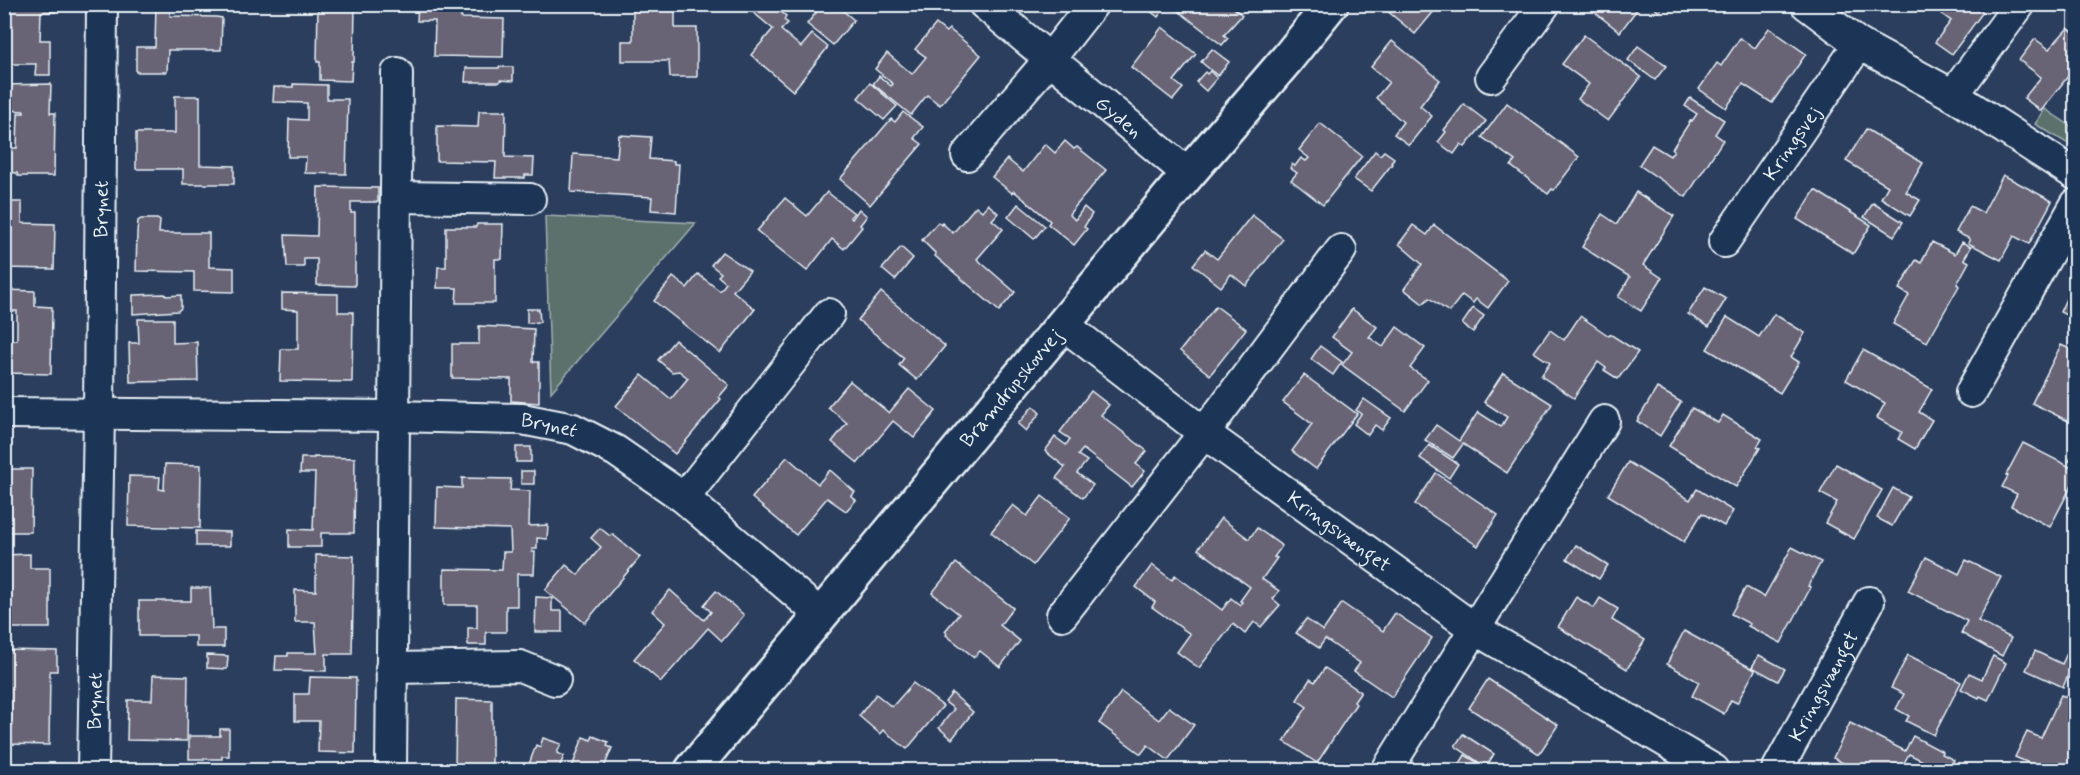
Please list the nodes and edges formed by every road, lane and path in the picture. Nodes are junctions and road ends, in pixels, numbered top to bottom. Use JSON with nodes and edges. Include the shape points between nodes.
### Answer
{"nodes":[{"id":1,"x":102,"y":4,"type":"edge"},
{"id":2,"x":984,"y":4,"type":"edge"},
{"id":3,"x":1092,"y":4,"type":"edge"},
{"id":4,"x":1331,"y":4,"type":"edge"},
{"id":5,"x":1545,"y":4,"type":"edge"},
{"id":6,"x":1806,"y":4,"type":"edge"},
{"id":7,"x":2020,"y":4,"type":"edge"},
{"id":8,"x":1859,"y":44,"type":"junction"},
{"id":9,"x":1049,"y":60,"type":"junction"},
{"id":10,"x":397,"y":74,"type":"dead end"},
{"id":11,"x":1491,"y":77,"type":"dead end"},
{"id":12,"x":1953,"y":95,"type":"junction"},
{"id":13,"x":967,"y":154,"type":"dead end"},
{"id":14,"x":1188,"y":174,"type":"junction"},
{"id":15,"x":2076,"y":175,"type":"edge"},
{"id":16,"x":396,"y":197,"type":"junction"},
{"id":17,"x":530,"y":199,"type":"dead end"},
{"id":18,"x":2076,"y":204,"type":"edge"},
{"id":19,"x":1724,"y":242,"type":"dead end"},
{"id":20,"x":1341,"y":250,"type":"dead end"},
{"id":21,"x":829,"y":314,"type":"dead end"},
{"id":22,"x":1064,"y":325,"type":"junction"},
{"id":23,"x":1971,"y":392,"type":"dead end"},
{"id":24,"x":4,"y":413,"type":"edge"},
{"id":25,"x":99,"y":414,"type":"junction"},
{"id":26,"x":394,"y":416,"type":"junction"},
{"id":27,"x":1604,"y":422,"type":"dead end"},
{"id":28,"x":1204,"y":433,"type":"junction"},
{"id":29,"x":684,"y":498,"type":"junction"},
{"id":30,"x":1869,"y":602,"type":"dead end"},
{"id":31,"x":821,"y":615,"type":"junction"},
{"id":32,"x":1062,"y":615,"type":"dead end"},
{"id":33,"x":1474,"y":629,"type":"junction"},
{"id":34,"x":391,"y":668,"type":"junction"},
{"id":35,"x":555,"y":680,"type":"dead end"},
{"id":36,"x":93,"y":771,"type":"edge"},
{"id":37,"x":391,"y":771,"type":"edge"},
{"id":38,"x":692,"y":771,"type":"edge"},
{"id":39,"x":1387,"y":771,"type":"edge"},
{"id":40,"x":1714,"y":771,"type":"edge"},
{"id":41,"x":1777,"y":771,"type":"edge"}],
"edges":[{"from":1,"to":25,"type":"street","name":"Brynet"},
{"from":2,"to":9,"type":"street","name":"Gyden"},
{"from":3,"to":9,"type":"street"},
{"from":4,"to":14,"type":"street","name":"Bramdrupskovvej"},
{"from":5,"to":11,"type":"street"},
{"from":6,"to":8,"type":"street"},
{"from":7,"to":12,"type":"street"},
{"from":8,"to":12,"type":"street"},
{"from":8,"to":19,"type":"street","name":"Kringsvej"},
{"from":9,"to":13,"type":"street"},
{"from":9,"to":14,"type":"street","name":"Gyden"},
{"from":10,"to":16,"type":"street"},
{"from":12,"to":15,"type":"street"},
{"from":14,"to":22,"type":"street","name":"Bramdrupskovvej"},
{"from":16,"to":17,"type":"street"},
{"from":16,"to":26,"type":"street"},
{"from":18,"to":23,"type":"street"},
{"from":20,"to":28,"type":"street"},
{"from":21,"to":29,"type":"street"},
{"from":22,"to":28,"type":"street","name":"Kringsvænget"},
{"from":22,"to":31,"type":"street","name":"Bramdrupskovvej"},
{"from":24,"to":25,"type":"street","name":"Brynet"},
{"from":25,"to":26,"type":"street","name":"Brynet"},
{"from":25,"to":36,"type":"street","name":"Brynet"},
{"from":26,"to":29,"type":"street","name":"Brynet","via":[[522,419],[573,429],[616,451]]},
{"from":26,"to":34,"type":"street"},
{"from":27,"to":33,"type":"street"},
{"from":28,"to":32,"type":"street"},
{"from":28,"to":33,"type":"street","name":"Kringsvænget"},
{"from":29,"to":31,"type":"street","name":"Brynet"},
{"from":30,"to":41,"type":"street","name":"Kringsvænget"},
{"from":31,"to":38,"type":"street","name":"Bramdrupskovvej"},
{"from":33,"to":39,"type":"street"},
{"from":33,"to":40,"type":"street","name":"Kringsvænget"},
{"from":34,"to":35,"type":"street","via":[[520,666]]},
{"from":34,"to":37,"type":"street"}]}
